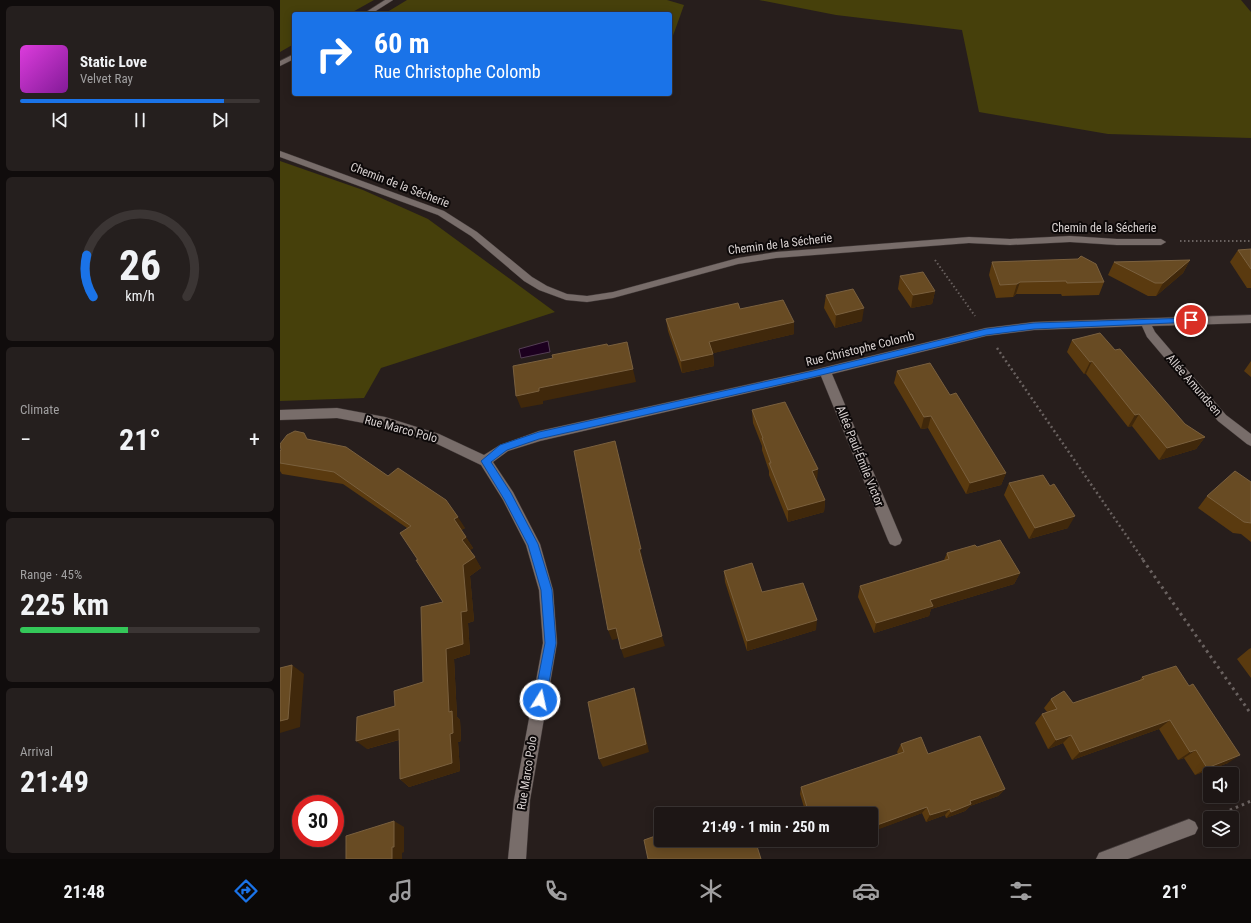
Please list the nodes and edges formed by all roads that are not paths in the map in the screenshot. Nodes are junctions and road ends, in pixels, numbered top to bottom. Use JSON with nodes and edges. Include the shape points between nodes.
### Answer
{"nodes":[{"id":1,"x":390,"y":0,"type":"edge"},
{"id":2,"x":369,"y":12,"type":"edge"},
{"id":3,"x":292,"y":57,"type":"edge"},
{"id":4,"x":280,"y":64,"type":"edge"},
{"id":5,"x":280,"y":154,"type":"edge"},
{"id":6,"x":1161,"y":242,"type":"road end"},
{"id":7,"x":1251,"y":318,"type":"edge"},
{"id":8,"x":1145,"y":322,"type":"junction"},
{"id":9,"x":825,"y":371,"type":"junction"},
{"id":10,"x":280,"y":415,"type":"edge"},
{"id":11,"x":1251,"y":441,"type":"edge"},
{"id":12,"x":486,"y":461,"type":"junction"},
{"id":13,"x":895,"y":540,"type":"dead end"},
{"id":14,"x":1189,"y":828,"type":"dead end"},
{"id":15,"x":517,"y":859,"type":"edge"},
{"id":16,"x":1105,"y":859,"type":"edge"}],
"edges":[{"from":1,"to":2,"type":"street"},
{"from":3,"to":4,"type":"street"},
{"from":5,"to":6,"type":"street","name":"Chemin de la Sécherie","via":[[441,213],[474,234],[528,279],[566,297],[587,299],[613,295],[738,261],[776,255],[969,240],[1010,242],[1070,239]]},
{"from":7,"to":8,"type":"street","name":"Rue Christophe Colomb"},
{"from":8,"to":9,"type":"street","name":"Rue Christophe Colomb","via":[[1034,326],[986,332]]},
{"from":8,"to":11,"type":"street","name":"Allée Amundsen","via":[[1150,334],[1222,418]]},
{"from":9,"to":12,"type":"street","name":"Rue Christophe Colomb","via":[[539,436],[504,448]]},
{"from":9,"to":13,"type":"street","name":"Allée Paul-Émile Victor"},
{"from":10,"to":12,"type":"street","name":"Rue Marco Polo","via":[[337,413],[385,422],[436,437]]},
{"from":12,"to":15,"type":"street","name":"Rue Marco Polo","via":[[508,496],[532,544],[547,597],[550,643],[522,800]]},
{"from":14,"to":16,"type":"street"}]}
